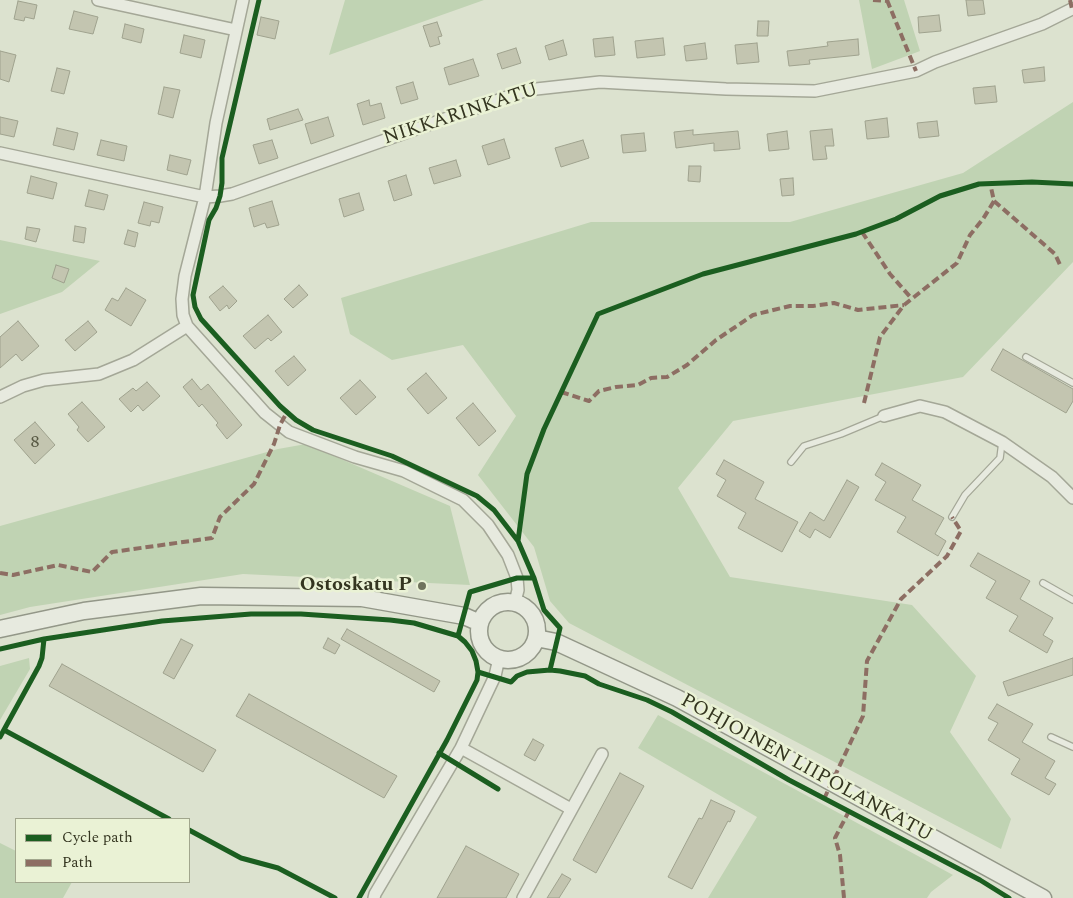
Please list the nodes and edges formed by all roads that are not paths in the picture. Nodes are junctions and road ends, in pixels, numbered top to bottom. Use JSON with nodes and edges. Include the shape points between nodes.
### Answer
{"nodes":[{"id":1,"x":98,"y":0,"type":"edge"},
{"id":2,"x":243,"y":0,"type":"edge"},
{"id":3,"x":1072,"y":8,"type":"dead end"},
{"id":4,"x":236,"y":30,"type":"junction"},
{"id":5,"x":0,"y":152,"type":"edge"},
{"id":6,"x":205,"y":197,"type":"junction"},
{"id":7,"x":188,"y":326,"type":"junction"},
{"id":8,"x":1026,"y":356,"type":"dead end"},
{"id":9,"x":1073,"y":383,"type":"edge"},
{"id":10,"x":0,"y":397,"type":"edge"},
{"id":11,"x":884,"y":416,"type":"joint"},
{"id":12,"x":1002,"y":442,"type":"junction"},
{"id":13,"x":791,"y":462,"type":"dead end"},
{"id":14,"x":1073,"y":498,"type":"edge"},
{"id":15,"x":952,"y":517,"type":"dead end"},
{"id":16,"x":1043,"y":583,"type":"dead end"},
{"id":17,"x":1073,"y":600,"type":"edge"},
{"id":18,"x":515,"y":602,"type":"junction"},
{"id":19,"x":480,"y":623,"type":"junction"},
{"id":20,"x":0,"y":629,"type":"edge"},
{"id":21,"x":536,"y":638,"type":"junction"},
{"id":22,"x":499,"y":658,"type":"junction"},
{"id":23,"x":1051,"y":737,"type":"dead end"},
{"id":24,"x":1073,"y":747,"type":"edge"},
{"id":25,"x":461,"y":748,"type":"junction"},
{"id":26,"x":602,"y":754,"type":"dead end"},
{"id":27,"x":571,"y":809,"type":"junction"},
{"id":28,"x":374,"y":898,"type":"edge"},
{"id":29,"x":523,"y":898,"type":"edge"},
{"id":30,"x":1043,"y":898,"type":"edge"}],
"edges":[{"from":1,"to":4,"type":"street"},
{"from":2,"to":4,"type":"street"},
{"from":3,"to":6,"type":"street","name":"NIKKARINKATU","via":[[1042,24],[916,71],[815,91],[600,82],[527,90],[232,194]]},
{"from":4,"to":6,"type":"street","via":[[216,123]]},
{"from":5,"to":6,"type":"street","name":"NIKKARINKATU"},
{"from":6,"to":7,"type":"street","via":[[185,276],[182,299]]},
{"from":7,"to":10,"type":"street","via":[[133,360],[100,374],[44,380]]},
{"from":7,"to":18,"type":"street","via":[[265,413],[289,432],[404,471],[463,500],[488,525],[508,555],[517,578]]},
{"from":8,"to":9,"type":"lane"},
{"from":11,"to":12,"type":"street","via":[[920,406],[945,412]]},
{"from":11,"to":13,"type":"lane","via":[[804,446]]},
{"from":12,"to":14,"type":"street","via":[[1052,477]]},
{"from":12,"to":15,"type":"lane","via":[[1000,458],[965,495]]},
{"from":16,"to":17,"type":"lane"},
{"from":18,"to":19,"type":"street","via":[[502,602],[487,610]]},
{"from":18,"to":21,"type":"street","via":[[532,614]]},
{"from":19,"to":20,"type":"street","via":[[464,616],[362,598],[201,596],[84,612]]},
{"from":19,"to":22,"type":"street","via":[[483,646]]},
{"from":21,"to":22,"type":"street","via":[[530,650],[522,656],[509,660]]},
{"from":21,"to":30,"type":"street","name":"POHJOINEN LIIPOLANKATU","via":[[556,642],[677,698]]},
{"from":22,"to":25,"type":"street","via":[[495,676]]},
{"from":23,"to":24,"type":"lane"},
{"from":25,"to":27,"type":"street"},
{"from":25,"to":28,"type":"street"},
{"from":26,"to":27,"type":"street"},
{"from":27,"to":29,"type":"street"}]}
